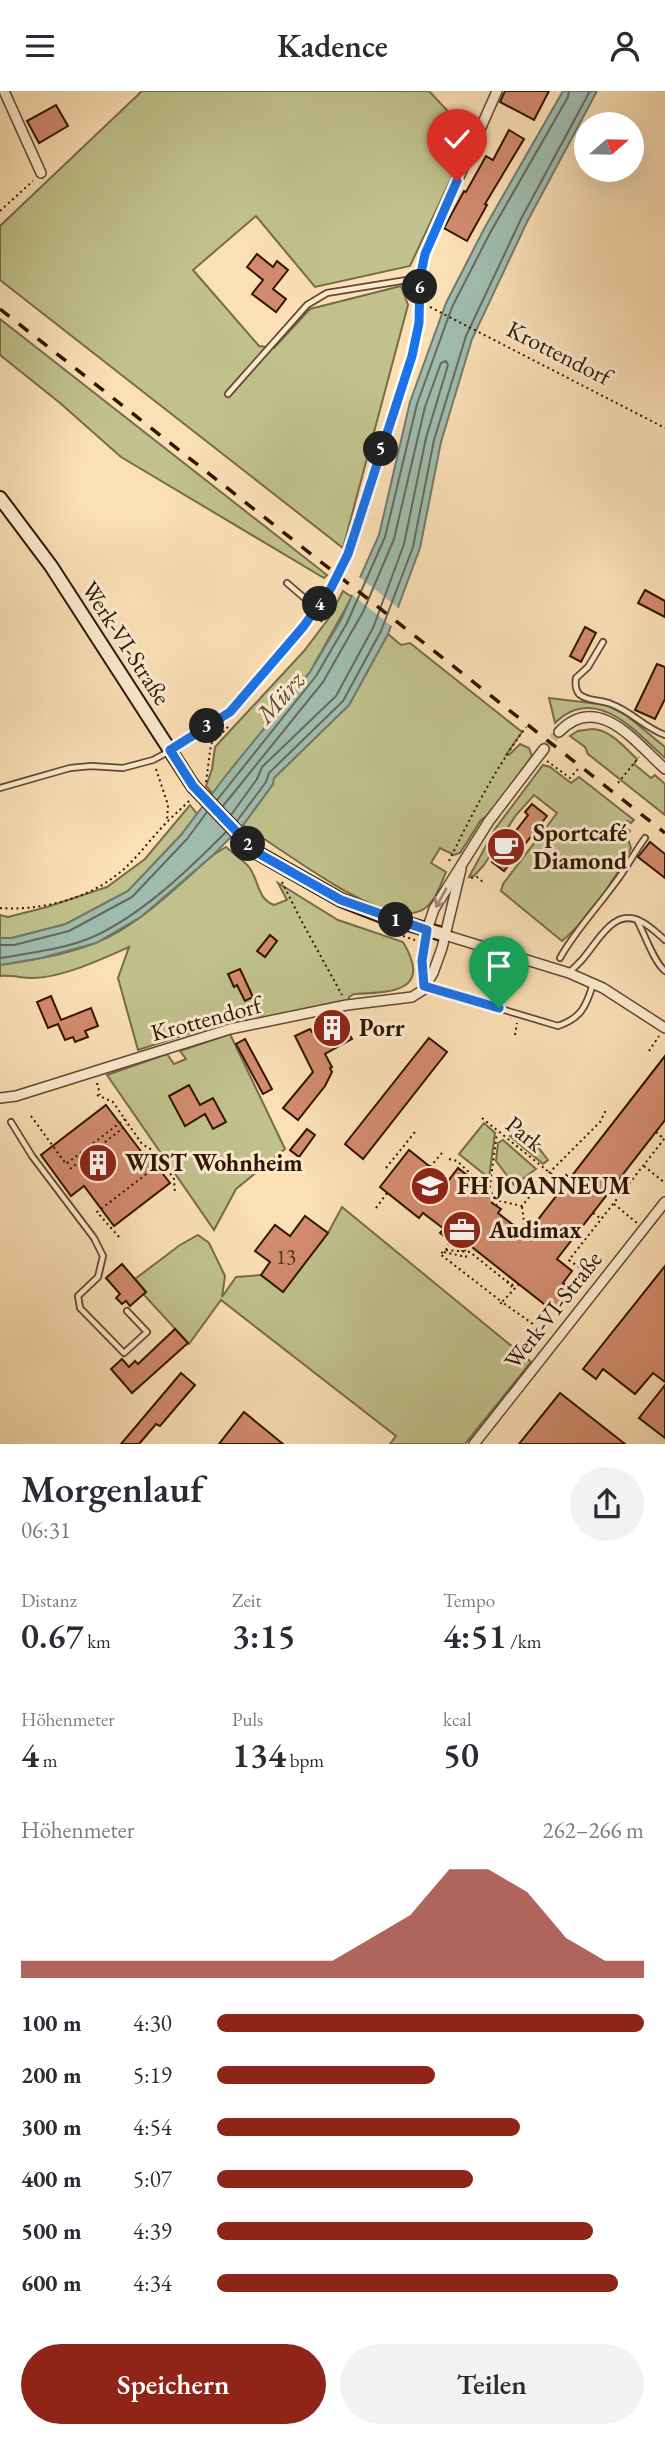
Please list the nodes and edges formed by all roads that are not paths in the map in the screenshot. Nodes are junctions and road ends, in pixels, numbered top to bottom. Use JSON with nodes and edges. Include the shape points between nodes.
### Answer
{"nodes":[{"id":1,"x":4,"y":91,"type":"edge"},
{"id":2,"x":497,"y":91,"type":"edge"},
{"id":3,"x":41,"y":173,"type":"road end"},
{"id":4,"x":420,"y":278,"type":"junction"},
{"id":5,"x":228,"y":394,"type":"dead end"},
{"id":6,"x":0,"y":498,"type":"edge"},
{"id":7,"x":287,"y":583,"type":"dead end"},
{"id":8,"x":317,"y":608,"type":"junction"},
{"id":9,"x":604,"y":642,"type":"dead end"},
{"id":10,"x":559,"y":733,"type":"tunnel mouth"},
{"id":11,"x":665,"y":735,"type":"edge"},
{"id":12,"x":544,"y":749,"type":"tunnel mouth"},
{"id":13,"x":170,"y":750,"type":"junction"},
{"id":14,"x":665,"y":769,"type":"edge"},
{"id":15,"x":0,"y":788,"type":"edge"},
{"id":16,"x":645,"y":838,"type":"dead end"},
{"id":17,"x":464,"y":873,"type":"junction"},
{"id":18,"x":636,"y":920,"type":"junction"},
{"id":19,"x":427,"y":930,"type":"junction"},
{"id":20,"x":445,"y":935,"type":"junction"},
{"id":21,"x":665,"y":940,"type":"edge"},
{"id":22,"x":561,"y":958,"type":"dead end"},
{"id":23,"x":665,"y":971,"type":"edge"},
{"id":24,"x":569,"y":973,"type":"junction"},
{"id":25,"x":593,"y":983,"type":"junction"},
{"id":26,"x":424,"y":988,"type":"junction"},
{"id":27,"x":662,"y":1032,"type":"edge"},
{"id":28,"x":0,"y":1098,"type":"edge"},
{"id":29,"x":11,"y":1122,"type":"dead end"},
{"id":30,"x":665,"y":1202,"type":"edge"},
{"id":31,"x":127,"y":1311,"type":"dead end"},
{"id":32,"x":474,"y":1444,"type":"edge"}],
"edges":[{"from":1,"to":3,"type":"street"},
{"from":2,"to":4,"type":"street","via":[[425,254]]},
{"from":4,"to":5,"type":"lane","via":[[327,293],[307,305]]},
{"from":4,"to":8,"type":"street","via":[[419,323],[412,356],[348,554]]},
{"from":6,"to":13,"type":"main road","name":"Werk-VI-Straße","via":[[51,566]]},
{"from":7,"to":8,"type":"lane"},
{"from":8,"to":13,"type":"street","via":[[230,712]]},
{"from":9,"to":11,"type":"lane","via":[[576,678],[578,693],[621,708]]},
{"from":10,"to":14,"type":"street","via":[[582,718],[604,718]]},
{"from":12,"to":17,"type":"street","via":[[489,821]]},
{"from":13,"to":15,"type":"lane","via":[[123,768],[70,768]]},
{"from":13,"to":19,"type":"main road","name":"Werk-VI-Straße","bridge":true,"via":[[197,788],[256,852],[341,900]]},
{"from":16,"to":22,"type":"lane"},
{"from":17,"to":19,"type":"street","one_way":true,"via":[[442,895]]},
{"from":17,"to":20,"type":"street"},
{"from":18,"to":21,"type":"lane"},
{"from":18,"to":23,"type":"lane","via":[[657,965]]},
{"from":18,"to":24,"type":"lane","via":[[624,918],[611,924]]},
{"from":19,"to":20,"type":"main road","name":"Werk-VI-Straße"},
{"from":19,"to":26,"type":"street"},
{"from":20,"to":24,"type":"street","name":"Werk-VI-Straße"},
{"from":20,"to":26,"type":"street"},
{"from":24,"to":25,"type":"street","name":"Werk-VI-Straße"},
{"from":25,"to":26,"type":"lane","via":[[582,1011],[558,1026]]},
{"from":25,"to":27,"type":"street","name":"Werk-VI-Straße"},
{"from":26,"to":28,"type":"street","name":"Krottendorf","via":[[405,999],[347,1005],[205,1036]]},
{"from":29,"to":31,"type":"lane","via":[[103,1256],[98,1277],[78,1296],[80,1308],[124,1353],[147,1332]]},
{"from":30,"to":32,"type":"street","name":"Werk-VI-Straße"}]}
